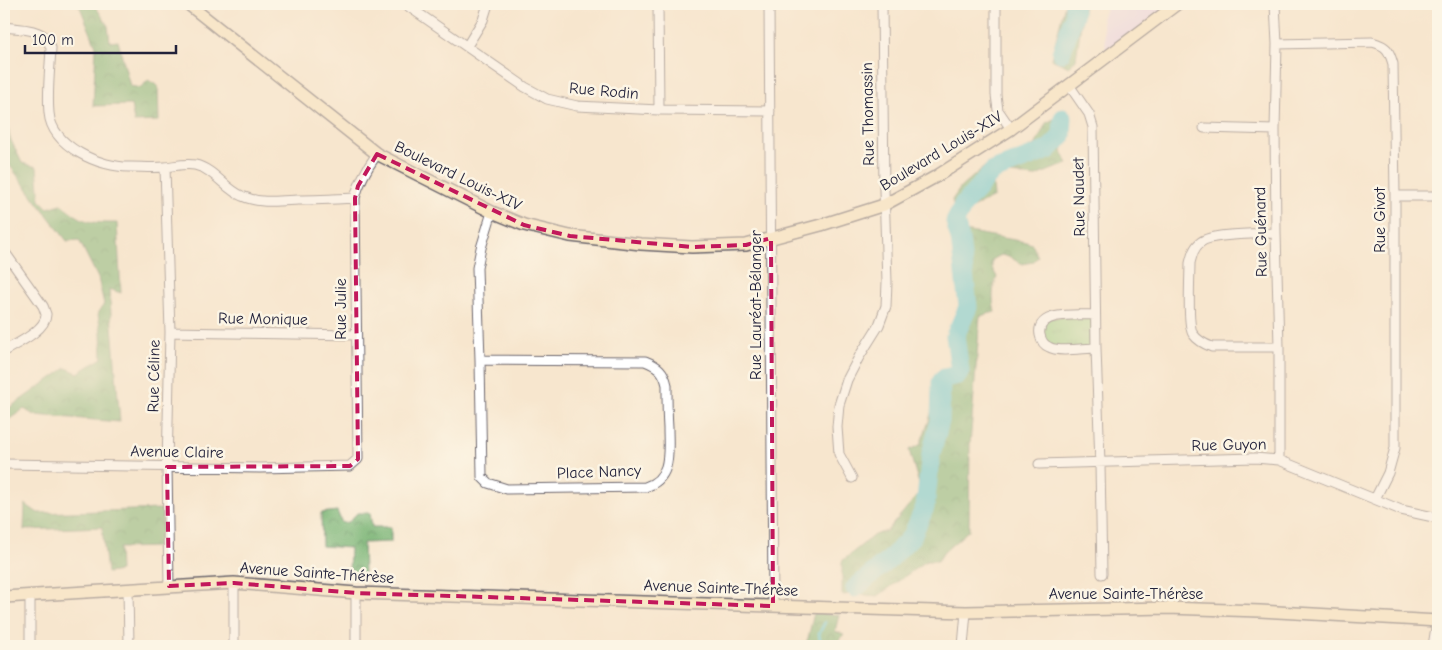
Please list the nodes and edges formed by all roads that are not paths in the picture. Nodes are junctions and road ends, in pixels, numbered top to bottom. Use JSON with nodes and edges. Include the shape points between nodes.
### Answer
{"nodes":[{"id":1,"x":188,"y":4,"type":"edge"},
{"id":2,"x":405,"y":4,"type":"edge"},
{"id":3,"x":488,"y":4,"type":"edge"},
{"id":4,"x":658,"y":4,"type":"edge"},
{"id":5,"x":768,"y":4,"type":"edge"},
{"id":6,"x":882,"y":4,"type":"edge"},
{"id":7,"x":996,"y":4,"type":"edge"},
{"id":8,"x":1177,"y":4,"type":"edge"},
{"id":9,"x":1275,"y":4,"type":"edge"},
{"id":10,"x":4,"y":27,"type":"edge"},
{"id":11,"x":1277,"y":44,"type":"junction"},
{"id":12,"x":467,"y":46,"type":"junction"},
{"id":13,"x":1069,"y":85,"type":"junction"},
{"id":14,"x":659,"y":110,"type":"junction"},
{"id":15,"x":770,"y":111,"type":"junction"},
{"id":16,"x":1204,"y":128,"type":"dead end"},
{"id":17,"x":1011,"y":129,"type":"junction"},
{"id":18,"x":1275,"y":130,"type":"junction"},
{"id":19,"x":377,"y":154,"type":"junction"},
{"id":20,"x":165,"y":167,"type":"junction"},
{"id":21,"x":1395,"y":196,"type":"junction"},
{"id":22,"x":1438,"y":196,"type":"edge"},
{"id":23,"x":355,"y":198,"type":"junction"},
{"id":24,"x":884,"y":205,"type":"junction"},
{"id":25,"x":492,"y":212,"type":"junction"},
{"id":26,"x":1276,"y":234,"type":"junction"},
{"id":27,"x":771,"y":238,"type":"junction"},
{"id":28,"x":4,"y":251,"type":"edge"},
{"id":29,"x":1095,"y":315,"type":"junction"},
{"id":30,"x":170,"y":332,"type":"junction"},
{"id":31,"x":356,"y":335,"type":"junction"},
{"id":32,"x":1279,"y":347,"type":"junction"},
{"id":33,"x":1096,"y":348,"type":"junction"},
{"id":34,"x":4,"y":351,"type":"edge"},
{"id":35,"x":480,"y":360,"type":"junction"},
{"id":36,"x":1279,"y":460,"type":"junction"},
{"id":37,"x":4,"y":464,"type":"edge"},
{"id":38,"x":1038,"y":464,"type":"dead end"},
{"id":39,"x":1100,"y":464,"type":"junction"},
{"id":40,"x":350,"y":466,"type":"joint"},
{"id":41,"x":167,"y":467,"type":"junction"},
{"id":42,"x":852,"y":478,"type":"dead end"},
{"id":43,"x":1375,"y":499,"type":"junction"},
{"id":44,"x":1438,"y":518,"type":"edge"},
{"id":45,"x":1102,"y":574,"type":"dead end"},
{"id":46,"x":234,"y":583,"type":"junction"},
{"id":47,"x":169,"y":586,"type":"junction"},
{"id":48,"x":128,"y":589,"type":"junction"},
{"id":49,"x":356,"y":593,"type":"junction"},
{"id":50,"x":30,"y":596,"type":"junction"},
{"id":51,"x":4,"y":597,"type":"edge"},
{"id":52,"x":773,"y":606,"type":"junction"},
{"id":53,"x":966,"y":612,"type":"junction"},
{"id":54,"x":1438,"y":621,"type":"edge"},
{"id":55,"x":30,"y":646,"type":"edge"},
{"id":56,"x":129,"y":646,"type":"edge"},
{"id":57,"x":234,"y":646,"type":"edge"},
{"id":58,"x":356,"y":646,"type":"edge"},
{"id":59,"x":963,"y":646,"type":"edge"},
{"id":60,"x":1433,"y":646,"type":"edge"}],
"edges":[{"from":1,"to":19,"type":"street","name":"Boulevard Louis-XIV"},
{"from":2,"to":12,"type":"street","name":"Rue Rodin"},
{"from":3,"to":12,"type":"street","via":[[483,20]]},
{"from":4,"to":14,"type":"street"},
{"from":5,"to":15,"type":"street","name":"Rue Lauréat-Bélanger"},
{"from":6,"to":24,"type":"street","name":"Rue Thomassin"},
{"from":7,"to":17,"type":"street","via":[[996,95],[998,110]]},
{"from":8,"to":13,"type":"street","name":"Boulevard Louis-XIV"},
{"from":9,"to":11,"type":"street","name":"Rue Guénard"},
{"from":10,"to":20,"type":"street","via":[[33,31],[48,40],[51,48],[49,114],[62,140],[92,160],[109,165]]},
{"from":11,"to":18,"type":"street","name":"Rue Guénard"},
{"from":11,"to":21,"type":"street","name":"Rue Givot","via":[[1372,42],[1383,45],[1389,52],[1393,64]]},
{"from":12,"to":14,"type":"street","name":"Rue Rodin","via":[[525,87],[548,99],[577,106]]},
{"from":13,"to":17,"type":"street","name":"Boulevard Louis-XIV"},
{"from":13,"to":29,"type":"street","name":"Rue Naudet","via":[[1089,114],[1093,127]]},
{"from":14,"to":15,"type":"street","name":"Rue Rodin"},
{"from":15,"to":27,"type":"street","name":"Rue Lauréat-Bélanger"},
{"from":16,"to":18,"type":"street"},
{"from":17,"to":24,"type":"street","name":"Boulevard Louis-XIV"},
{"from":18,"to":26,"type":"street","name":"Rue Guénard"},
{"from":19,"to":23,"type":"street","name":"Rue Julie","via":[[367,167]]},
{"from":19,"to":25,"type":"street","name":"Boulevard Louis-XIV"},
{"from":20,"to":23,"type":"street","via":[[197,165],[230,189],[254,201]]},
{"from":20,"to":30,"type":"street","name":"Rue Céline"},
{"from":21,"to":22,"type":"street"},
{"from":21,"to":43,"type":"street","name":"Rue Givot","via":[[1396,448]]},
{"from":23,"to":31,"type":"street","name":"Rue Julie"},
{"from":24,"to":27,"type":"street","name":"Boulevard Louis-XIV"},
{"from":24,"to":42,"type":"street","name":"Rue Thomassin","via":[[886,306],[880,325],[847,380],[839,405],[838,454]]},
{"from":25,"to":27,"type":"street","name":"Boulevard Louis-XIV","via":[[524,226],[570,236],[641,244],[746,245]]},
{"from":25,"to":35,"type":"street","name":"Place Nancy","via":[[477,268]]},
{"from":26,"to":32,"type":"street","name":"Rue Guénard"},
{"from":26,"to":32,"type":"street","via":[[1212,236],[1201,241],[1190,263],[1190,322],[1191,332],[1196,338],[1212,347]]},
{"from":27,"to":52,"type":"street","name":"Rue Lauréat-Bélanger"},
{"from":28,"to":34,"type":"street","via":[[46,313],[41,327]]},
{"from":29,"to":33,"type":"street","name":"Rue Naudet"},
{"from":29,"to":33,"type":"street","via":[[1050,318],[1042,323],[1039,332],[1042,342],[1049,348]]},
{"from":30,"to":31,"type":"street","name":"Rue Monique"},
{"from":30,"to":41,"type":"street","name":"Rue Céline"},
{"from":31,"to":40,"type":"street","name":"Rue Julie","via":[[358,459]]},
{"from":32,"to":36,"type":"street","name":"Rue Guénard"},
{"from":33,"to":39,"type":"street","name":"Rue Naudet"},
{"from":35,"to":35,"type":"street","name":"Place Nancy","via":[[482,477],[488,483],[507,489],[645,487],[660,479],[668,458],[667,385],[665,376],[653,364],[645,361]]},
{"from":36,"to":39,"type":"street","name":"Rue Guyon","via":[[1255,458]]},
{"from":36,"to":43,"type":"street","name":"Rue Guyon"},
{"from":37,"to":41,"type":"street","name":"Avenue Claire"},
{"from":38,"to":39,"type":"street","name":"Rue Guyon"},
{"from":39,"to":45,"type":"street","name":"Rue Naudet"},
{"from":40,"to":41,"type":"street","name":"Avenue Claire"},
{"from":41,"to":47,"type":"street","name":"Rue Céline"},
{"from":43,"to":44,"type":"street","name":"Rue Guyon","via":[[1401,510]]},
{"from":46,"to":47,"type":"street","name":"Avenue Sainte-Thérèse"},
{"from":46,"to":49,"type":"street","name":"Avenue Sainte-Thérèse"},
{"from":46,"to":57,"type":"street"},
{"from":47,"to":48,"type":"street","name":"Avenue Sainte-Thérèse"},
{"from":48,"to":50,"type":"street","name":"Avenue Sainte-Thérèse"},
{"from":48,"to":56,"type":"street"},
{"from":49,"to":52,"type":"street","name":"Avenue Sainte-Thérèse"},
{"from":49,"to":58,"type":"street"},
{"from":50,"to":51,"type":"street","name":"Avenue Sainte-Thérèse"},
{"from":50,"to":55,"type":"street"},
{"from":52,"to":53,"type":"street","name":"Avenue Sainte-Thérèse"},
{"from":53,"to":54,"type":"street","name":"Avenue Sainte-Thérèse","via":[[1167,608]]},
{"from":53,"to":59,"type":"street"},
{"from":54,"to":60,"type":"street"}]}
